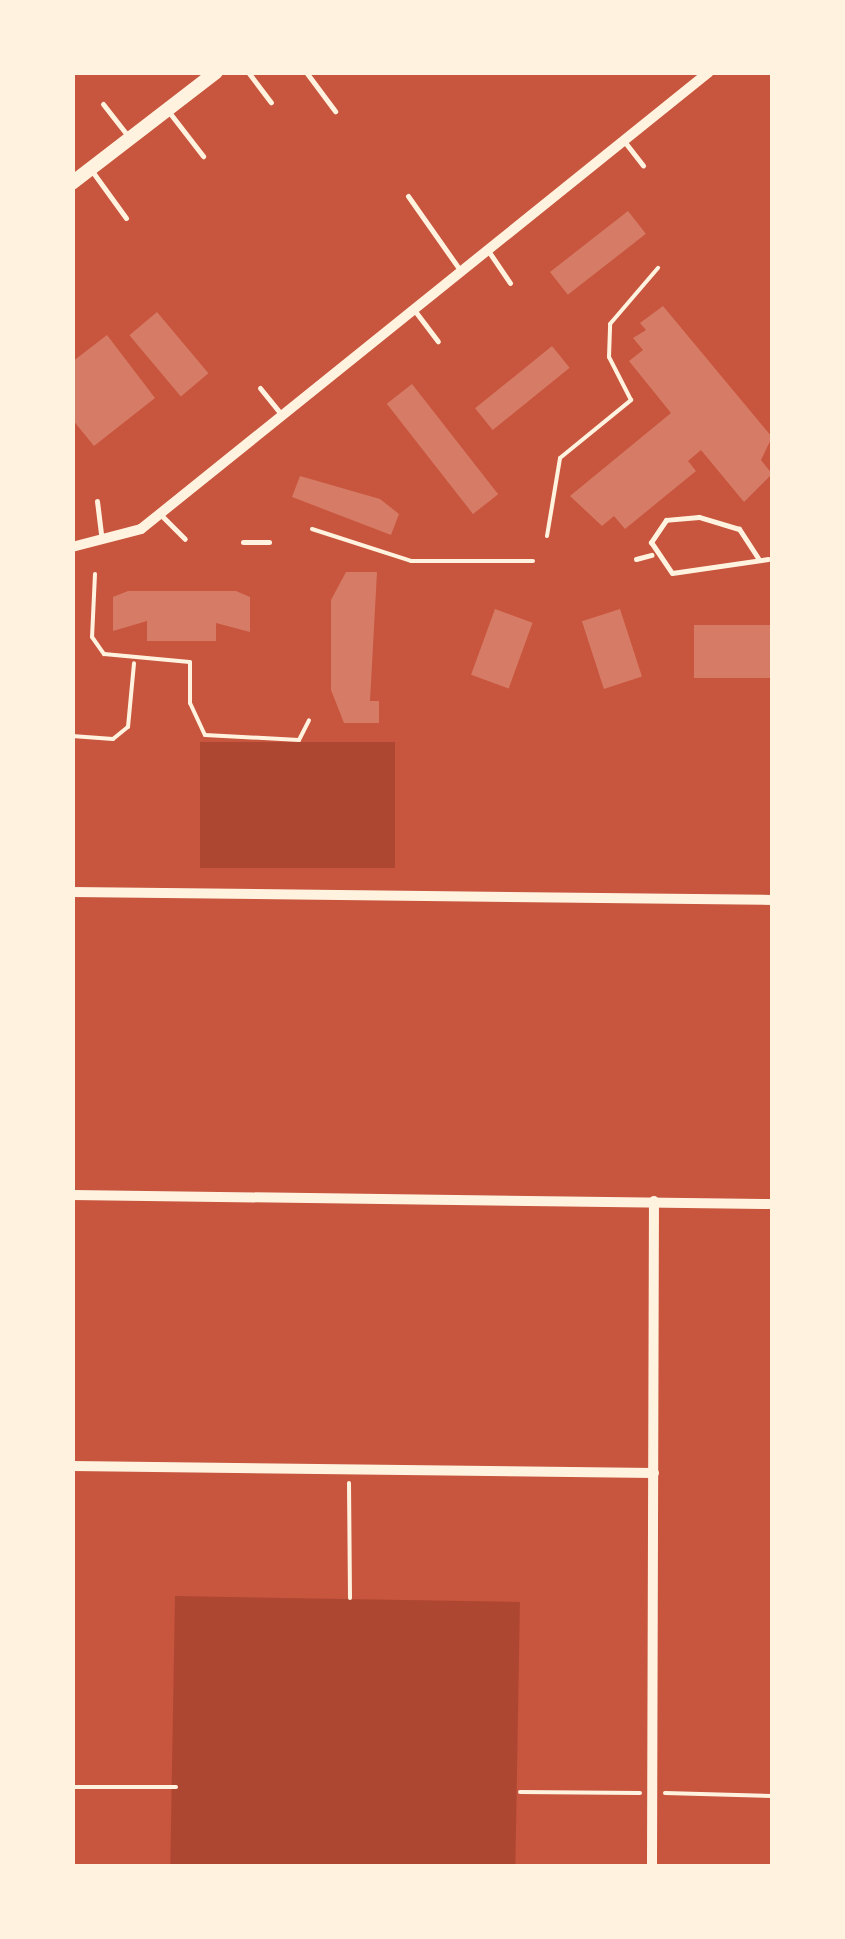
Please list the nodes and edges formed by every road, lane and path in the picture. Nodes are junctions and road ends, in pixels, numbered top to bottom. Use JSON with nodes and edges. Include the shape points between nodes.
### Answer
{"nodes":[{"id":1,"x":216,"y":72,"type":"edge"},
{"id":2,"x":248,"y":72,"type":"edge"},
{"id":3,"x":306,"y":72,"type":"edge"},
{"id":4,"x":710,"y":72,"type":"edge"},
{"id":5,"x":271,"y":102,"type":"dead end"},
{"id":6,"x":103,"y":104,"type":"dead end"},
{"id":7,"x":167,"y":110,"type":"junction"},
{"id":8,"x":335,"y":111,"type":"dead end"},
{"id":9,"x":130,"y":138,"type":"junction"},
{"id":10,"x":624,"y":141,"type":"junction"},
{"id":11,"x":204,"y":156,"type":"dead end"},
{"id":12,"x":643,"y":165,"type":"dead end"},
{"id":13,"x":91,"y":168,"type":"junction"},
{"id":14,"x":72,"y":183,"type":"edge"},
{"id":15,"x":408,"y":196,"type":"dead end"},
{"id":16,"x":126,"y":218,"type":"dead end"},
{"id":17,"x":486,"y":250,"type":"junction"},
{"id":18,"x":658,"y":268,"type":"dead end"},
{"id":19,"x":460,"y":270,"type":"junction"},
{"id":20,"x":510,"y":284,"type":"dead end"},
{"id":21,"x":414,"y":308,"type":"junction"},
{"id":22,"x":438,"y":342,"type":"dead end"},
{"id":23,"x":260,"y":388,"type":"dead end"},
{"id":24,"x":282,"y":415,"type":"junction"},
{"id":25,"x":97,"y":501,"type":"dead end"},
{"id":26,"x":160,"y":514,"type":"junction"},
{"id":27,"x":312,"y":528,"type":"dead end"},
{"id":28,"x":547,"y":536,"type":"dead end"},
{"id":29,"x":185,"y":539,"type":"dead end"},
{"id":30,"x":103,"y":542,"type":"junction"},
{"id":31,"x":242,"y":542,"type":"dead end"},
{"id":32,"x":269,"y":542,"type":"dead end"},
{"id":33,"x":72,"y":547,"type":"edge"},
{"id":34,"x":651,"y":554,"type":"junction"},
{"id":35,"x":758,"y":558,"type":"junction"},
{"id":36,"x":636,"y":559,"type":"dead end"},
{"id":37,"x":768,"y":559,"type":"dead end"},
{"id":38,"x":532,"y":561,"type":"dead end"},
{"id":39,"x":95,"y":574,"type":"dead end"},
{"id":40,"x":134,"y":662,"type":"junction"},
{"id":41,"x":309,"y":720,"type":"dead end"},
{"id":42,"x":72,"y":736,"type":"edge"},
{"id":43,"x":72,"y":892,"type":"edge"},
{"id":44,"x":772,"y":900,"type":"edge"},
{"id":45,"x":72,"y":1194,"type":"edge"},
{"id":46,"x":654,"y":1202,"type":"junction"},
{"id":47,"x":772,"y":1204,"type":"edge"},
{"id":48,"x":72,"y":1466,"type":"edge"},
{"id":49,"x":349,"y":1468,"type":"junction"},
{"id":50,"x":654,"y":1473,"type":"junction"},
{"id":51,"x":350,"y":1598,"type":"dead end"},
{"id":52,"x":72,"y":1787,"type":"edge"},
{"id":53,"x":176,"y":1787,"type":"dead end"},
{"id":54,"x":520,"y":1792,"type":"dead end"},
{"id":55,"x":652,"y":1793,"type":"junction"},
{"id":56,"x":772,"y":1796,"type":"edge"},
{"id":57,"x":652,"y":1866,"type":"edge"}],
"edges":[{"from":1,"to":7,"type":"main road"},
{"from":2,"to":5,"type":"lane"},
{"from":3,"to":8,"type":"lane"},
{"from":4,"to":10,"type":"street"},
{"from":6,"to":9,"type":"lane"},
{"from":7,"to":9,"type":"main road"},
{"from":7,"to":11,"type":"lane"},
{"from":9,"to":13,"type":"main road"},
{"from":10,"to":12,"type":"lane"},
{"from":10,"to":17,"type":"street"},
{"from":13,"to":14,"type":"main road"},
{"from":13,"to":16,"type":"lane"},
{"from":15,"to":19,"type":"lane"},
{"from":17,"to":19,"type":"street"},
{"from":17,"to":20,"type":"lane"},
{"from":18,"to":28,"type":"path","via":[[610,324],[608,357],[631,400],[560,458]]},
{"from":19,"to":21,"type":"street"},
{"from":21,"to":22,"type":"lane"},
{"from":21,"to":24,"type":"street"},
{"from":23,"to":24,"type":"lane"},
{"from":24,"to":26,"type":"street"},
{"from":25,"to":30,"type":"lane"},
{"from":26,"to":29,"type":"lane"},
{"from":26,"to":30,"type":"street","via":[[125,539]]},
{"from":27,"to":38,"type":"path","via":[[410,561]]},
{"from":30,"to":33,"type":"street"},
{"from":31,"to":32,"type":"lane"},
{"from":34,"to":35,"type":"lane","via":[[672,573]]},
{"from":34,"to":35,"type":"lane","via":[[654,530],[682,516],[740,529]]},
{"from":34,"to":36,"type":"lane"},
{"from":35,"to":37,"type":"lane"},
{"from":39,"to":40,"type":"path","via":[[92,637],[104,654]]},
{"from":40,"to":41,"type":"path","via":[[190,662],[190,704],[205,735],[220,740],[299,740]]},
{"from":40,"to":42,"type":"path","via":[[128,727],[112,738]]},
{"from":43,"to":44,"type":"street"},
{"from":45,"to":46,"type":"street"},
{"from":46,"to":47,"type":"street"},
{"from":46,"to":50,"type":"street"},
{"from":48,"to":49,"type":"street"},
{"from":49,"to":50,"type":"street"},
{"from":49,"to":51,"type":"path"},
{"from":50,"to":55,"type":"street"},
{"from":52,"to":53,"type":"path"},
{"from":54,"to":55,"type":"path"},
{"from":55,"to":56,"type":"path"},
{"from":55,"to":57,"type":"street"}]}
